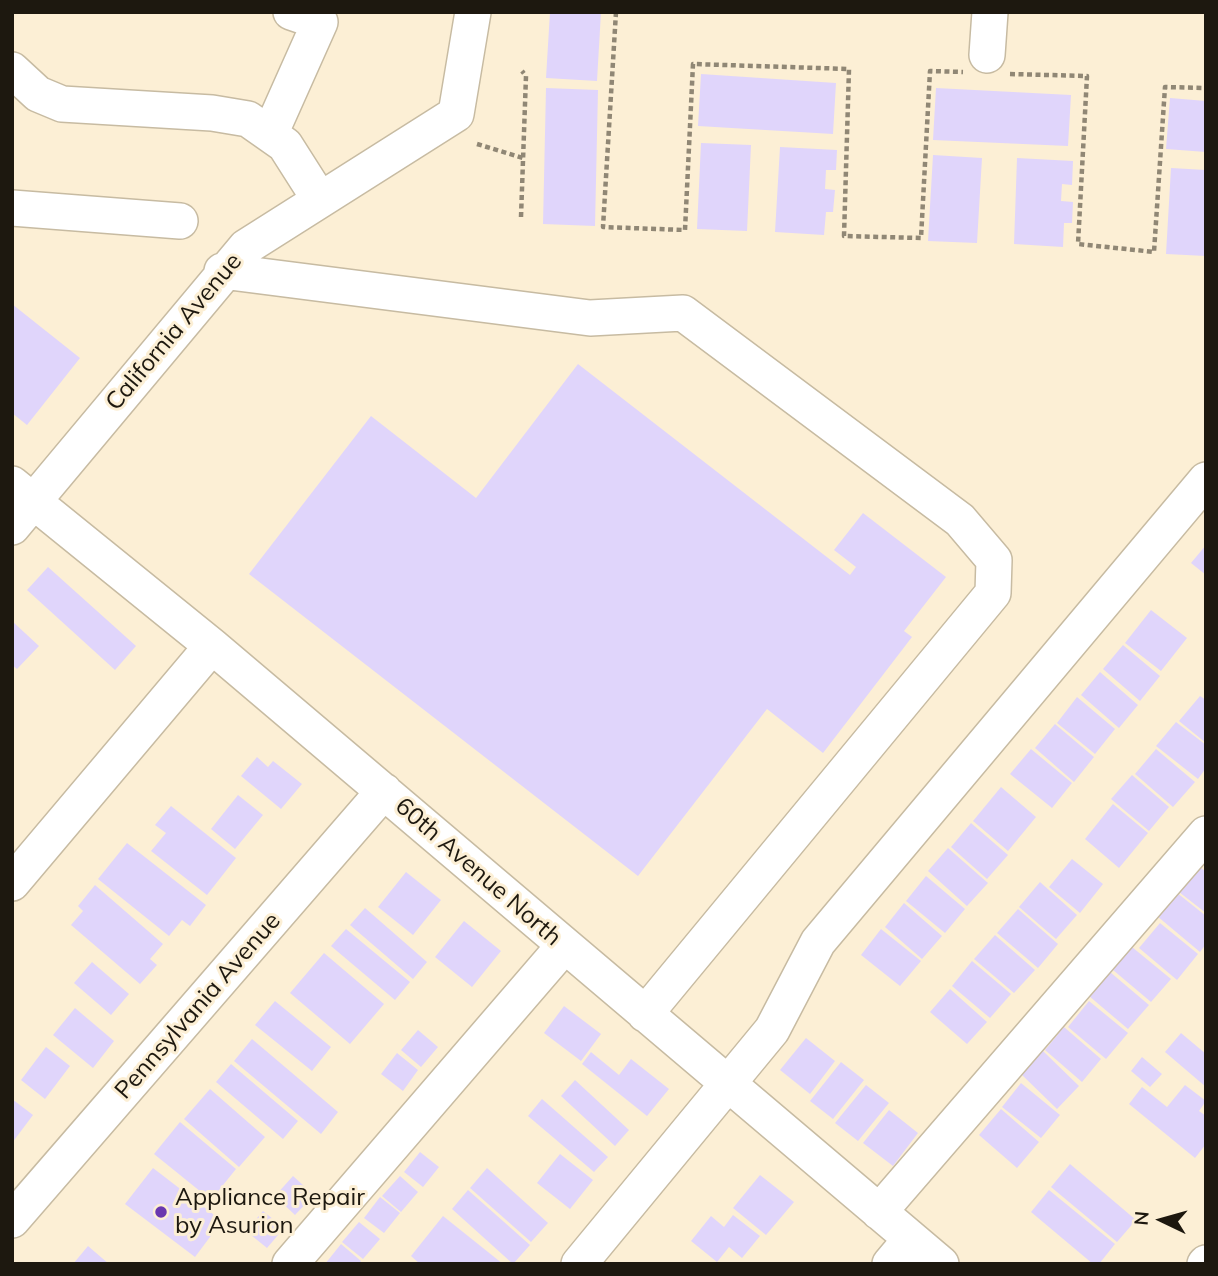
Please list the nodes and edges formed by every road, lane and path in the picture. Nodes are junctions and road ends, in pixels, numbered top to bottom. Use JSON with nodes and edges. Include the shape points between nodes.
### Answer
{"nodes":[{"id":1,"x":473,"y":12,"type":"edge"},
{"id":2,"x":616,"y":12,"type":"edge"},
{"id":3,"x":990,"y":12,"type":"edge"},
{"id":4,"x":312,"y":15,"type":"edge"},
{"id":5,"x":985,"y":67,"type":"junction"},
{"id":6,"x":12,"y":70,"type":"edge"},
{"id":7,"x":522,"y":71,"type":"dead end"},
{"id":8,"x":1206,"y":88,"type":"edge"},
{"id":9,"x":270,"y":134,"type":"junction"},
{"id":10,"x":477,"y":145,"type":"dead end"},
{"id":11,"x":523,"y":158,"type":"junction"},
{"id":12,"x":320,"y":200,"type":"junction"},
{"id":13,"x":12,"y":208,"type":"edge"},
{"id":14,"x":521,"y":217,"type":"dead end"},
{"id":15,"x":180,"y":221,"type":"dead end"},
{"id":16,"x":222,"y":271,"type":"junction"},
{"id":17,"x":1206,"y":480,"type":"edge"},
{"id":18,"x":19,"y":504,"type":"edge"},
{"id":19,"x":212,"y":646,"type":"junction"},
{"id":20,"x":384,"y":791,"type":"junction"},
{"id":21,"x":1206,"y":834,"type":"edge"},
{"id":22,"x":12,"y":883,"type":"edge"},
{"id":23,"x":564,"y":946,"type":"junction"},
{"id":24,"x":645,"y":1014,"type":"junction"},
{"id":25,"x":727,"y":1083,"type":"junction"},
{"id":26,"x":879,"y":1212,"type":"junction"},
{"id":27,"x":12,"y":1220,"type":"edge"},
{"id":28,"x":900,"y":1251,"type":"edge"},
{"id":29,"x":290,"y":1264,"type":"edge"},
{"id":30,"x":579,"y":1264,"type":"edge"},
{"id":31,"x":941,"y":1264,"type":"edge"}],
"edges":[{"from":1,"to":12,"type":"street","name":"California Avenue","via":[[456,114]]},
{"from":2,"to":5,"type":"path","via":[[603,228],[685,230],[694,64],[849,69],[844,236],[921,238],[930,71]]},
{"from":3,"to":5,"type":"street"},
{"from":4,"to":9,"type":"street"},
{"from":5,"to":8,"type":"path","via":[[1087,76],[1078,244],[1154,253],[1165,87]]},
{"from":6,"to":9,"type":"street","via":[[38,94],[62,104],[212,113],[248,119]]},
{"from":7,"to":11,"type":"path","via":[[526,76]]},
{"from":9,"to":12,"type":"street","via":[[285,145]]},
{"from":10,"to":11,"type":"path"},
{"from":11,"to":14,"type":"path"},
{"from":12,"to":16,"type":"street","name":"California Avenue","via":[[246,247]]},
{"from":13,"to":15,"type":"street"},
{"from":16,"to":18,"type":"street","name":"California Avenue"},
{"from":16,"to":24,"type":"street","via":[[590,318],[683,313],[960,520],[994,560],[993,593]]},
{"from":17,"to":25,"type":"street","via":[[818,942],[772,1030]]},
{"from":18,"to":19,"type":"street","name":"60th Avenue North"},
{"from":19,"to":20,"type":"street","name":"60th Avenue North"},
{"from":19,"to":22,"type":"street"},
{"from":20,"to":23,"type":"street","name":"60th Avenue North"},
{"from":20,"to":27,"type":"street","name":"Pennsylvania Avenue"},
{"from":21,"to":26,"type":"street"},
{"from":23,"to":24,"type":"street","name":"60th Avenue North"},
{"from":23,"to":29,"type":"street"},
{"from":24,"to":25,"type":"street","name":"60th Avenue North"},
{"from":25,"to":26,"type":"street","name":"60th Avenue North"},
{"from":25,"to":30,"type":"street"},
{"from":26,"to":28,"type":"street","name":"60th Avenue North"},
{"from":28,"to":31,"type":"street","name":"60th Avenue North"}]}
